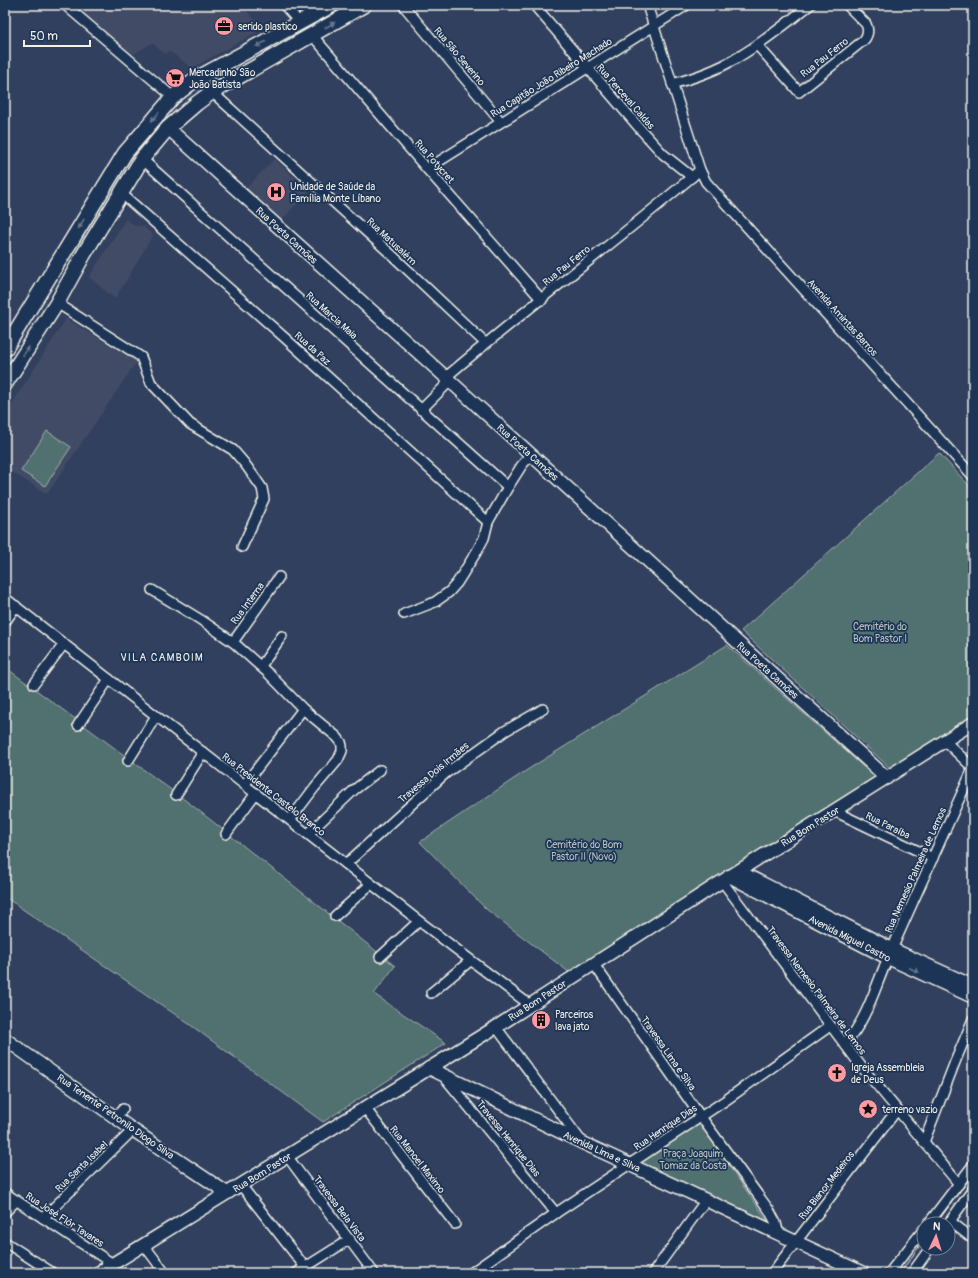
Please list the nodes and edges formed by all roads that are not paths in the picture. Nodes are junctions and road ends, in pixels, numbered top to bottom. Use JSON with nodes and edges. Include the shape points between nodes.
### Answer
{"nodes":[{"id":1,"x":65,"y":5,"type":"edge"},
{"id":2,"x":284,"y":5,"type":"edge"},
{"id":3,"x":332,"y":5,"type":"edge"},
{"id":4,"x":364,"y":5,"type":"edge"},
{"id":5,"x":403,"y":5,"type":"edge"},
{"id":6,"x":534,"y":5,"type":"edge"},
{"id":7,"x":647,"y":5,"type":"edge"},
{"id":8,"x":687,"y":5,"type":"edge"},
{"id":9,"x":810,"y":5,"type":"edge"},
{"id":10,"x":847,"y":5,"type":"edge"},
{"id":11,"x":300,"y":23,"type":"junction"},
{"id":12,"x":653,"y":25,"type":"junction"},
{"id":13,"x":312,"y":35,"type":"junction"},
{"id":14,"x":757,"y":45,"type":"junction"},
{"id":15,"x":587,"y":67,"type":"junction"},
{"id":16,"x":672,"y":84,"type":"junction"},
{"id":17,"x":212,"y":92,"type":"junction"},
{"id":18,"x":172,"y":98,"type":"junction"},
{"id":19,"x":501,"y":122,"type":"junction"},
{"id":20,"x":168,"y":128,"type":"junction"},
{"id":21,"x":142,"y":159,"type":"junction"},
{"id":22,"x":427,"y":169,"type":"junction"},
{"id":23,"x":700,"y":170,"type":"junction"},
{"id":24,"x":692,"y":177,"type":"junction"},
{"id":25,"x":121,"y":193,"type":"junction"},
{"id":26,"x":69,"y":244,"type":"junction"},
{"id":27,"x":84,"y":254,"type":"junction"},
{"id":28,"x":542,"y":300,"type":"junction"},
{"id":29,"x":57,"y":303,"type":"junction"},
{"id":30,"x":485,"y":344,"type":"junction"},
{"id":31,"x":5,"y":349,"type":"edge"},
{"id":32,"x":448,"y":379,"type":"junction"},
{"id":33,"x":5,"y":384,"type":"edge"},
{"id":34,"x":421,"y":410,"type":"junction"},
{"id":35,"x":531,"y":455,"type":"junction"},
{"id":36,"x":971,"y":472,"type":"edge"},
{"id":37,"x":508,"y":487,"type":"junction"},
{"id":38,"x":488,"y":522,"type":"junction"},
{"id":39,"x":242,"y":547,"type":"dead end"},
{"id":40,"x":279,"y":577,"type":"dead end"},
{"id":41,"x":152,"y":590,"type":"dead end"},
{"id":42,"x":5,"y":598,"type":"edge"},
{"id":43,"x":16,"y":606,"type":"junction"},
{"id":44,"x":404,"y":614,"type":"dead end"},
{"id":45,"x":5,"y":622,"type":"edge"},
{"id":46,"x":282,"y":636,"type":"dead end"},
{"id":47,"x":233,"y":642,"type":"junction"},
{"id":48,"x":64,"y":644,"type":"junction"},
{"id":49,"x":261,"y":666,"type":"junction"},
{"id":50,"x":109,"y":679,"type":"junction"},
{"id":51,"x":34,"y":684,"type":"dead end"},
{"id":52,"x":303,"y":709,"type":"junction"},
{"id":53,"x":543,"y":709,"type":"dead end"},
{"id":54,"x":156,"y":716,"type":"junction"},
{"id":55,"x":973,"y":723,"type":"edge"},
{"id":56,"x":78,"y":725,"type":"dead end"},
{"id":57,"x":945,"y":741,"type":"junction"},
{"id":58,"x":203,"y":752,"type":"junction"},
{"id":59,"x":128,"y":760,"type":"dead end"},
{"id":60,"x":973,"y":769,"type":"edge"},
{"id":61,"x":380,"y":770,"type":"dead end"},
{"id":62,"x":887,"y":778,"type":"junction"},
{"id":63,"x":245,"y":784,"type":"junction"},
{"id":64,"x":256,"y":793,"type":"junction"},
{"id":65,"x":176,"y":795,"type":"dead end"},
{"id":66,"x":834,"y":811,"type":"junction"},
{"id":67,"x":290,"y":820,"type":"junction"},
{"id":68,"x":226,"y":834,"type":"dead end"},
{"id":69,"x":308,"y":834,"type":"junction"},
{"id":70,"x":933,"y":858,"type":"junction"},
{"id":71,"x":346,"y":864,"type":"junction"},
{"id":72,"x":730,"y":876,"type":"junction"},
{"id":73,"x":371,"y":884,"type":"junction"},
{"id":74,"x":335,"y":916,"type":"dead end"},
{"id":75,"x":419,"y":921,"type":"junction"},
{"id":76,"x":890,"y":954,"type":"junction"},
{"id":77,"x":380,"y":957,"type":"dead end"},
{"id":78,"x":470,"y":960,"type":"junction"},
{"id":79,"x":593,"y":963,"type":"junction"},
{"id":80,"x":973,"y":986,"type":"edge"},
{"id":81,"x":431,"y":993,"type":"dead end"},
{"id":82,"x":973,"y":997,"type":"edge"},
{"id":83,"x":530,"y":1005,"type":"junction"},
{"id":84,"x":973,"y":1019,"type":"edge"},
{"id":85,"x":830,"y":1026,"type":"junction"},
{"id":86,"x":496,"y":1027,"type":"junction"},
{"id":87,"x":6,"y":1042,"type":"edge"},
{"id":88,"x":844,"y":1044,"type":"junction"},
{"id":89,"x":429,"y":1068,"type":"junction"},
{"id":90,"x":445,"y":1077,"type":"junction"},
{"id":91,"x":365,"y":1108,"type":"junction"},
{"id":92,"x":897,"y":1110,"type":"junction"},
{"id":93,"x":701,"y":1117,"type":"junction"},
{"id":94,"x":133,"y":1130,"type":"junction"},
{"id":95,"x":924,"y":1142,"type":"junction"},
{"id":96,"x":583,"y":1143,"type":"junction"},
{"id":97,"x":287,"y":1156,"type":"junction"},
{"id":98,"x":630,"y":1164,"type":"junction"},
{"id":99,"x":973,"y":1165,"type":"edge"},
{"id":100,"x":240,"y":1184,"type":"junction"},
{"id":101,"x":959,"y":1184,"type":"junction"},
{"id":102,"x":973,"y":1189,"type":"edge"},
{"id":103,"x":5,"y":1193,"type":"edge"},
{"id":104,"x":227,"y":1193,"type":"junction"},
{"id":105,"x":706,"y":1200,"type":"junction"},
{"id":106,"x":16,"y":1201,"type":"junction"},
{"id":107,"x":5,"y":1212,"type":"edge"},
{"id":108,"x":556,"y":1213,"type":"junction"},
{"id":109,"x":934,"y":1216,"type":"edge"},
{"id":110,"x":954,"y":1216,"type":"edge"},
{"id":111,"x":43,"y":1218,"type":"junction"},
{"id":112,"x":455,"y":1224,"type":"dead end"},
{"id":113,"x":956,"y":1228,"type":"edge"},
{"id":114,"x":779,"y":1235,"type":"junction"},
{"id":115,"x":916,"y":1238,"type":"edge"},
{"id":116,"x":350,"y":1239,"type":"junction"},
{"id":117,"x":973,"y":1239,"type":"edge"},
{"id":118,"x":5,"y":1242,"type":"edge"},
{"id":119,"x":795,"y":1242,"type":"junction"},
{"id":120,"x":144,"y":1245,"type":"junction"},
{"id":121,"x":924,"y":1256,"type":"edge"},
{"id":122,"x":113,"y":1264,"type":"junction"},
{"id":123,"x":305,"y":1267,"type":"junction"},
{"id":124,"x":53,"y":1273,"type":"edge"},
{"id":125,"x":98,"y":1273,"type":"edge"},
{"id":126,"x":165,"y":1273,"type":"edge"},
{"id":127,"x":296,"y":1273,"type":"edge"},
{"id":128,"x":374,"y":1273,"type":"edge"},
{"id":129,"x":471,"y":1273,"type":"edge"},
{"id":130,"x":652,"y":1273,"type":"edge"},
{"id":131,"x":772,"y":1273,"type":"edge"},
{"id":132,"x":863,"y":1273,"type":"edge"},
{"id":133,"x":889,"y":1273,"type":"edge"},
{"id":134,"x":912,"y":1273,"type":"edge"}],
"edges":[{"from":1,"to":18,"type":"street"},
{"from":2,"to":11,"type":"street"},
{"from":3,"to":11,"type":"main road"},
{"from":13,"to":4,"type":"main road","one_way":true},
{"from":5,"to":19,"type":"street","name":"Rua São Severino"},
{"from":6,"to":15,"type":"street","name":"Rua Perceval Caldas"},
{"from":7,"to":12,"type":"street"},
{"from":8,"to":12,"type":"street","name":"Rua Capitão João Ribeiro Machado"},
{"from":9,"to":14,"type":"street"},
{"from":10,"to":14,"type":"street","name":"Rua Pau Ferro","via":[[868,27],[867,36],[798,92]]},
{"from":11,"to":18,"type":"main road","one_way":true,"via":[[196,78]]},
{"from":12,"to":15,"type":"street","name":"Rua Capitão João Ribeiro Machado"},
{"from":12,"to":16,"type":"street"},
{"from":13,"to":17,"type":"main road"},
{"from":13,"to":22,"type":"street","name":"Rua Potycret"},
{"from":14,"to":16,"type":"street","via":[[715,70]]},
{"from":15,"to":19,"type":"street","name":"Rua Capitão João Ribeiro Machado"},
{"from":15,"to":24,"type":"street","name":"Rua Perceval Caldas","via":[[663,154]]},
{"from":16,"to":23,"type":"street"},
{"from":17,"to":20,"type":"main road"},
{"from":17,"to":30,"type":"street","name":"Rua Matusalém","via":[[393,256]]},
{"from":18,"to":26,"type":"main road","one_way":true,"via":[[125,153]]},
{"from":19,"to":22,"type":"street","name":"Rua Capitão João Ribeiro Machado"},
{"from":20,"to":21,"type":"main road"},
{"from":20,"to":32,"type":"main road","name":"Rua Poeta Camões"},
{"from":21,"to":25,"type":"main road"},
{"from":21,"to":34,"type":"street","name":"Rua Marcia Maia"},
{"from":22,"to":28,"type":"street","name":"Rua Potycret"},
{"from":23,"to":24,"type":"street","name":"Rua Pau Ferro"},
{"from":23,"to":36,"type":"street","name":"Avenida Amintas Barros","via":[[706,182]]},
{"from":24,"to":28,"type":"street","name":"Rua Pau Ferro"},
{"from":25,"to":27,"type":"main road"},
{"from":25,"to":38,"type":"street","name":"Rua da Paz"},
{"from":26,"to":27,"type":"main road"},
{"from":26,"to":31,"type":"main road"},
{"from":27,"to":29,"type":"main road"},
{"from":28,"to":30,"type":"street","name":"Rua Pau Ferro"},
{"from":33,"to":29,"type":"main road","one_way":true},
{"from":29,"to":39,"type":"street","via":[[141,357],[151,383],[190,424],[233,450],[245,464],[262,488],[264,499]]},
{"from":30,"to":32,"type":"street","name":"Rua Pau Ferro"},
{"from":32,"to":34,"type":"street","name":"Rua Pau Ferro"},
{"from":32,"to":35,"type":"main road","name":"Rua Poeta Camões"},
{"from":34,"to":37,"type":"street","name":"Rua Marcia Maia"},
{"from":35,"to":37,"type":"street"},
{"from":35,"to":62,"type":"main road","name":"Rua Poeta Camões"},
{"from":37,"to":38,"type":"street"},
{"from":38,"to":44,"type":"street","via":[[481,545],[449,592],[435,602]]},
{"from":40,"to":47,"type":"street","name":"Rua Interna"},
{"from":41,"to":47,"type":"street"},
{"from":42,"to":43,"type":"street","name":"Rua Presidente Castelo Branco"},
{"from":43,"to":45,"type":"street"},
{"from":43,"to":48,"type":"street","name":"Rua Presidente Castelo Branco"},
{"from":46,"to":49,"type":"street"},
{"from":47,"to":49,"type":"street"},
{"from":48,"to":50,"type":"street","name":"Rua Presidente Castelo Branco"},
{"from":48,"to":51,"type":"street"},
{"from":49,"to":52,"type":"street"},
{"from":50,"to":54,"type":"street","name":"Rua Presidente Castelo Branco"},
{"from":50,"to":56,"type":"street"},
{"from":52,"to":63,"type":"street"},
{"from":52,"to":67,"type":"street","via":[[337,737],[341,742],[342,751],[338,760]]},
{"from":53,"to":71,"type":"street","name":"Travessa Dois Irmães","via":[[506,731],[446,773]]},
{"from":54,"to":58,"type":"street","name":"Rua Presidente Castelo Branco"},
{"from":54,"to":59,"type":"street"},
{"from":55,"to":57,"type":"main road","name":"Rua Bom Pastor"},
{"from":57,"to":60,"type":"street"},
{"from":57,"to":62,"type":"main road","name":"Rua Bom Pastor"},
{"from":58,"to":63,"type":"street","name":"Rua Presidente Castelo Branco"},
{"from":58,"to":65,"type":"street"},
{"from":60,"to":70,"type":"street","name":"Rua Nemesio Palmeira de Lemos"},
{"from":61,"to":69,"type":"street","via":[[354,790]]},
{"from":62,"to":66,"type":"main road","name":"Rua Bom Pastor"},
{"from":63,"to":64,"type":"street","name":"Rua Presidente Castelo Branco"},
{"from":64,"to":67,"type":"street","name":"Rua Presidente Castelo Branco"},
{"from":64,"to":68,"type":"street"},
{"from":66,"to":70,"type":"street","name":"Rua Paraíba"},
{"from":66,"to":72,"type":"main road","name":"Rua Bom Pastor"},
{"from":67,"to":69,"type":"street","name":"Rua Presidente Castelo Branco"},
{"from":69,"to":71,"type":"street","name":"Rua Presidente Castelo Branco"},
{"from":70,"to":76,"type":"street","name":"Rua Nemesio Palmeira de Lemos"},
{"from":71,"to":73,"type":"street","name":"Rua Presidente Castelo Branco"},
{"from":72,"to":76,"type":"main road","name":"Avenida Miguel Castro","via":[[766,890]]},
{"from":72,"to":79,"type":"main road","name":"Rua Bom Pastor"},
{"from":72,"to":85,"type":"street","name":"Travessa Nemesio Palmeira de Lemos"},
{"from":73,"to":74,"type":"street"},
{"from":73,"to":75,"type":"street","name":"Rua Presidente Castelo Branco"},
{"from":75,"to":77,"type":"street"},
{"from":75,"to":78,"type":"street","name":"Rua Presidente Castelo Branco"},
{"from":76,"to":80,"type":"main road","name":"Avenida Miguel Castro"},
{"from":76,"to":82,"type":"main road","name":"Avenida Miguel Castro","one_way":true},
{"from":76,"to":88,"type":"street","name":"Rua Nemesio Palmeira de Lemos","via":[[868,1007],[857,1028]]},
{"from":78,"to":81,"type":"street"},
{"from":78,"to":83,"type":"street","name":"Rua Presidente Castelo Branco"},
{"from":79,"to":83,"type":"main road","name":"Rua Bom Pastor"},
{"from":79,"to":93,"type":"street","name":"Travessa Lima e Silva"},
{"from":83,"to":86,"type":"main road","name":"Rua Bom Pastor"},
{"from":84,"to":95,"type":"street"},
{"from":85,"to":88,"type":"street","name":"Travessa Nemesio Palmeira de Lemos"},
{"from":85,"to":93,"type":"street","name":"Rua Henrique Dias"},
{"from":86,"to":89,"type":"main road","name":"Rua Bom Pastor"},
{"from":86,"to":96,"type":"street"},
{"from":87,"to":94,"type":"main road","name":"Rua Tenente Petronilo Diogo Silva","via":[[120,1113]]},
{"from":88,"to":92,"type":"street","name":"Travessa Nemesio Palmeira de Lemos"},
{"from":89,"to":90,"type":"main road","name":"Avenida Lima e Silva"},
{"from":89,"to":91,"type":"main road","name":"Rua Bom Pastor"},
{"from":90,"to":96,"type":"main road","name":"Avenida Lima e Silva"},
{"from":90,"to":108,"type":"street","name":"Travessa Henrique Dias"},
{"from":91,"to":97,"type":"main road","name":"Rua Bom Pastor"},
{"from":91,"to":112,"type":"street","name":"Rua Manoel Maximo"},
{"from":92,"to":95,"type":"street","name":"Travessa Nemesio Palmeira de Lemos"},
{"from":92,"to":119,"type":"street","name":"Rua Bianor Medeiros"},
{"from":93,"to":98,"type":"street","name":"Rua Henrique Dias"},
{"from":93,"to":114,"type":"street","name":"Travessa Lima e Silva","via":[[769,1210]]},
{"from":94,"to":104,"type":"main road","name":"Rua Tenente Petronilo Diogo Silva"},
{"from":94,"to":111,"type":"street","name":"Rua Santa Isabel"},
{"from":95,"to":101,"type":"street","name":"Travessa Nemesio Palmeira de Lemos"},
{"from":96,"to":98,"type":"main road","name":"Avenida Lima e Silva"},
{"from":97,"to":100,"type":"main road","name":"Rua Bom Pastor"},
{"from":97,"to":116,"type":"street","name":"Travessa Bela Vista"},
{"from":98,"to":105,"type":"main road","name":"Avenida Lima e Silva"},
{"from":98,"to":108,"type":"street","name":"Rua Henrique Dias"},
{"from":99,"to":101,"type":"street"},
{"from":100,"to":104,"type":"main road","name":"Rua Bom Pastor"},
{"from":100,"to":123,"type":"street"},
{"from":101,"to":109,"type":"street"},
{"from":102,"to":110,"type":"street"},
{"from":103,"to":106,"type":"street","name":"Rua José Flôr Tavares"},
{"from":104,"to":120,"type":"main road","name":"Rua Bom Pastor"},
{"from":105,"to":114,"type":"main road","name":"Avenida Lima e Silva"},
{"from":105,"to":130,"type":"street"},
{"from":106,"to":107,"type":"street"},
{"from":106,"to":111,"type":"street","name":"Rua José Flôr Tavares"},
{"from":108,"to":129,"type":"street","name":"Rua Henrique Dias"},
{"from":111,"to":122,"type":"street","name":"Rua José Flôr Tavares"},
{"from":113,"to":117,"type":"street"},
{"from":114,"to":119,"type":"main road","name":"Avenida Lima e Silva"},
{"from":115,"to":133,"type":"street"},
{"from":116,"to":123,"type":"street"},
{"from":116,"to":128,"type":"street","name":"Travessa Bela Vista"},
{"from":118,"to":124,"type":"street"},
{"from":119,"to":131,"type":"street","name":"Rua Bianor Medeiros"},
{"from":119,"to":132,"type":"main road","name":"Avenida Lima e Silva"},
{"from":120,"to":122,"type":"main road","name":"Rua Bom Pastor"},
{"from":120,"to":126,"type":"street"},
{"from":121,"to":134,"type":"street"},
{"from":122,"to":125,"type":"main road","name":"Rua Bom Pastor"},
{"from":123,"to":127,"type":"street"}]}
